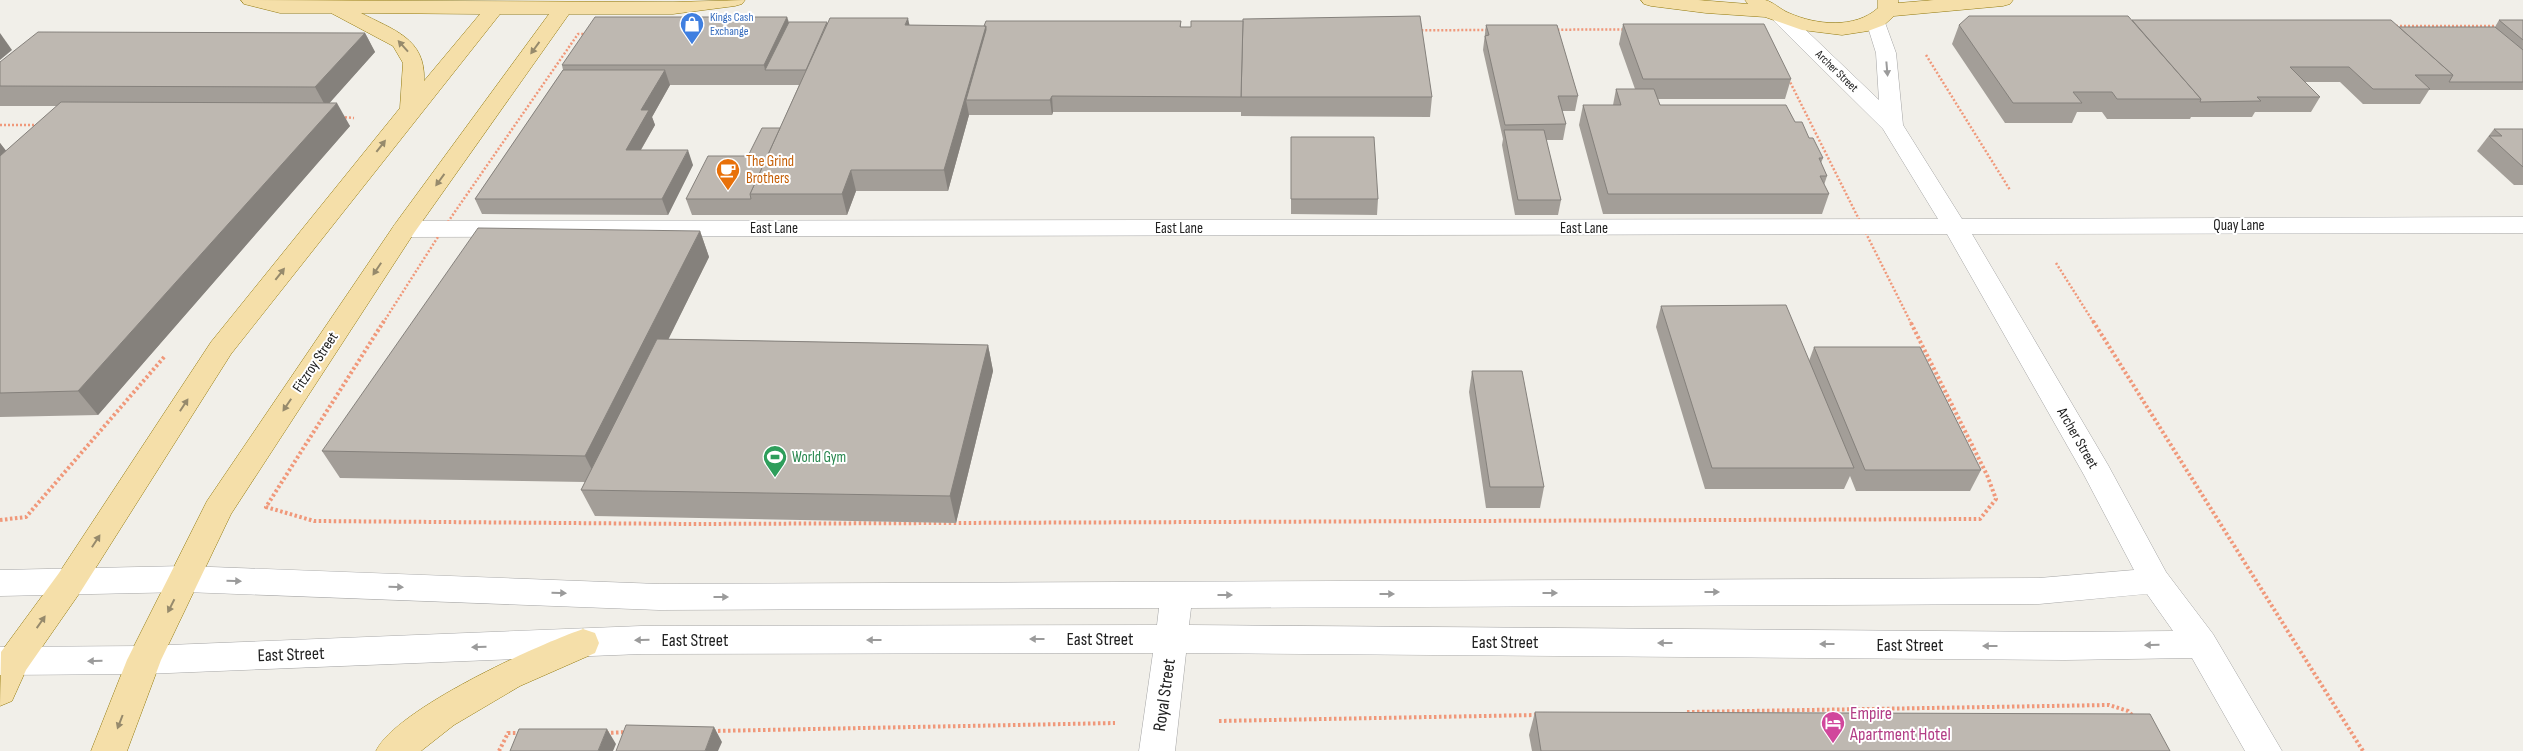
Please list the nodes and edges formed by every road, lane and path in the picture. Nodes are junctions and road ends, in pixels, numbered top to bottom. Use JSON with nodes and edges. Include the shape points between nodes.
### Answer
{"nodes":[{"id":1,"x":251,"y":0,"type":"edge"},
{"id":2,"x":736,"y":0,"type":"edge"},
{"id":3,"x":1651,"y":0,"type":"edge"},
{"id":4,"x":2002,"y":0,"type":"edge"},
{"id":5,"x":496,"y":4,"type":"edge"},
{"id":6,"x":565,"y":4,"type":"edge"},
{"id":7,"x":334,"y":7,"type":"junction"},
{"id":8,"x":1768,"y":9,"type":"edge"},
{"id":9,"x":1884,"y":11,"type":"edge"},
{"id":10,"x":2393,"y":26,"type":"edge"},
{"id":11,"x":2503,"y":26,"type":"edge"},
{"id":12,"x":578,"y":34,"type":"dead end"},
{"id":13,"x":1924,"y":54,"type":"dead end"},
{"id":14,"x":411,"y":109,"type":"junction"},
{"id":15,"x":341,"y":118,"type":"dead end"},
{"id":16,"x":360,"y":118,"type":"dead end"},
{"id":17,"x":0,"y":125,"type":"edge"},
{"id":18,"x":1892,"y":125,"type":"junction"},
{"id":19,"x":38,"y":126,"type":"edge"},
{"id":20,"x":2523,"y":225,"type":"edge"},
{"id":21,"x":1955,"y":226,"type":"junction"},
{"id":22,"x":2033,"y":226,"type":"junction"},
{"id":23,"x":1862,"y":227,"type":"junction"},
{"id":24,"x":404,"y":229,"type":"junction"},
{"id":25,"x":266,"y":507,"type":"dead end"},
{"id":26,"x":16,"y":519,"type":"dead end"},
{"id":27,"x":0,"y":520,"type":"edge"},
{"id":28,"x":185,"y":579,"type":"junction"},
{"id":29,"x":2154,"y":581,"type":"junction"},
{"id":30,"x":70,"y":582,"type":"junction"},
{"id":31,"x":0,"y":583,"type":"edge"},
{"id":32,"x":1176,"y":595,"type":"junction"},
{"id":33,"x":1173,"y":639,"type":"junction"},
{"id":34,"x":583,"y":643,"type":"junction"},
{"id":35,"x":2201,"y":644,"type":"junction"},
{"id":36,"x":144,"y":660,"type":"junction"},
{"id":37,"x":3,"y":671,"type":"edge"},
{"id":38,"x":1679,"y":712,"type":"edge"},
{"id":39,"x":442,"y":714,"type":"junction"},
{"id":40,"x":1539,"y":715,"type":"edge"},
{"id":41,"x":1219,"y":721,"type":"dead end"},
{"id":42,"x":2139,"y":721,"type":"edge"},
{"id":43,"x":1120,"y":723,"type":"dead end"},
{"id":44,"x":711,"y":731,"type":"edge"},
{"id":45,"x":631,"y":732,"type":"edge"},
{"id":46,"x":526,"y":733,"type":"edge"},
{"id":47,"x":601,"y":733,"type":"edge"},
{"id":48,"x":108,"y":751,"type":"edge"},
{"id":49,"x":394,"y":751,"type":"edge"},
{"id":50,"x":422,"y":751,"type":"edge"},
{"id":51,"x":499,"y":751,"type":"edge"},
{"id":52,"x":1157,"y":751,"type":"edge"},
{"id":53,"x":2264,"y":751,"type":"edge"},
{"id":54,"x":2363,"y":751,"type":"edge"}],
"edges":[{"from":1,"to":7,"type":"main road","via":[[280,7]]},
{"from":2,"to":6,"type":"main road","via":[[673,8]]},
{"from":3,"to":8,"type":"main road","via":[[1706,7]]},
{"from":4,"to":9,"type":"main road"},
{"from":5,"to":6,"type":"main road"},
{"from":5,"to":7,"type":"main road"},
{"from":5,"to":14,"type":"main road","via":[[480,28]]},
{"from":6,"to":24,"type":"main road","name":"Fitzroy Street","one_way":true},
{"from":14,"to":7,"type":"main road","one_way":true,"via":[[414,63],[406,48],[401,42]]},
{"from":8,"to":9,"type":"main road","via":[[1814,27],[1832,28],[1856,27]]},
{"from":8,"to":18,"type":"street","name":"Archer Street"},
{"from":9,"to":18,"type":"street","name":"Archer Street","one_way":true},
{"from":10,"to":11,"type":"path"},
{"from":12,"to":23,"type":"path","via":[[1714,29],[1775,52]]},
{"from":13,"to":22,"type":"path"},
{"from":30,"to":14,"type":"main road","one_way":true,"via":[[221,348]]},
{"from":15,"to":16,"type":"path"},
{"from":17,"to":19,"type":"path"},
{"from":18,"to":21,"type":"street","name":"Archer Street"},
{"from":20,"to":22,"type":"street","name":"Quay Lane"},
{"from":21,"to":22,"type":"street","name":"Quay Lane"},
{"from":21,"to":23,"type":"street","name":"East Lane"},
{"from":21,"to":29,"type":"street","name":"Archer Street","via":[[2098,473]]},
{"from":22,"to":54,"type":"path"},
{"from":23,"to":24,"type":"street","name":"East Lane"},
{"from":23,"to":25,"type":"path","via":[[1987,475],[1996,499],[1980,519],[691,524],[314,521]]},
{"from":24,"to":28,"type":"main road","name":"Fitzroy Street","one_way":true,"via":[[218,508]]},
{"from":26,"to":27,"type":"path"},
{"from":28,"to":30,"type":"street"},
{"from":28,"to":32,"type":"street","one_way":true,"via":[[659,597]]},
{"from":28,"to":36,"type":"main road","name":"Fitzroy Street","one_way":true},
{"from":32,"to":29,"type":"street","one_way":true,"via":[[2039,591]]},
{"from":29,"to":35,"type":"street","name":"Archer Street"},
{"from":30,"to":31,"type":"street"},
{"from":37,"to":30,"type":"main road","one_way":true},
{"from":32,"to":33,"type":"street","name":"Royal Street"},
{"from":33,"to":34,"type":"street","name":"East Street","one_way":true,"via":[[651,640]]},
{"from":35,"to":33,"type":"street","name":"East Street","one_way":true,"via":[[2055,646]]},
{"from":33,"to":52,"type":"street","name":"Royal Street"},
{"from":34,"to":36,"type":"street","name":"East Street","one_way":true},
{"from":34,"to":39,"type":"main road","via":[[508,676]]},
{"from":35,"to":53,"type":"street","name":"Archer Street"},
{"from":36,"to":37,"type":"street","name":"East Street","one_way":true},
{"from":36,"to":48,"type":"main road","name":"Fitzroy Street","one_way":true},
{"from":38,"to":42,"type":"path","via":[[2109,704],[2128,711]]},
{"from":39,"to":49,"type":"main road"},
{"from":39,"to":50,"type":"street"},
{"from":40,"to":41,"type":"path"},
{"from":43,"to":44,"type":"path"},
{"from":45,"to":47,"type":"path"},
{"from":46,"to":51,"type":"path","via":[[508,733]]}]}
